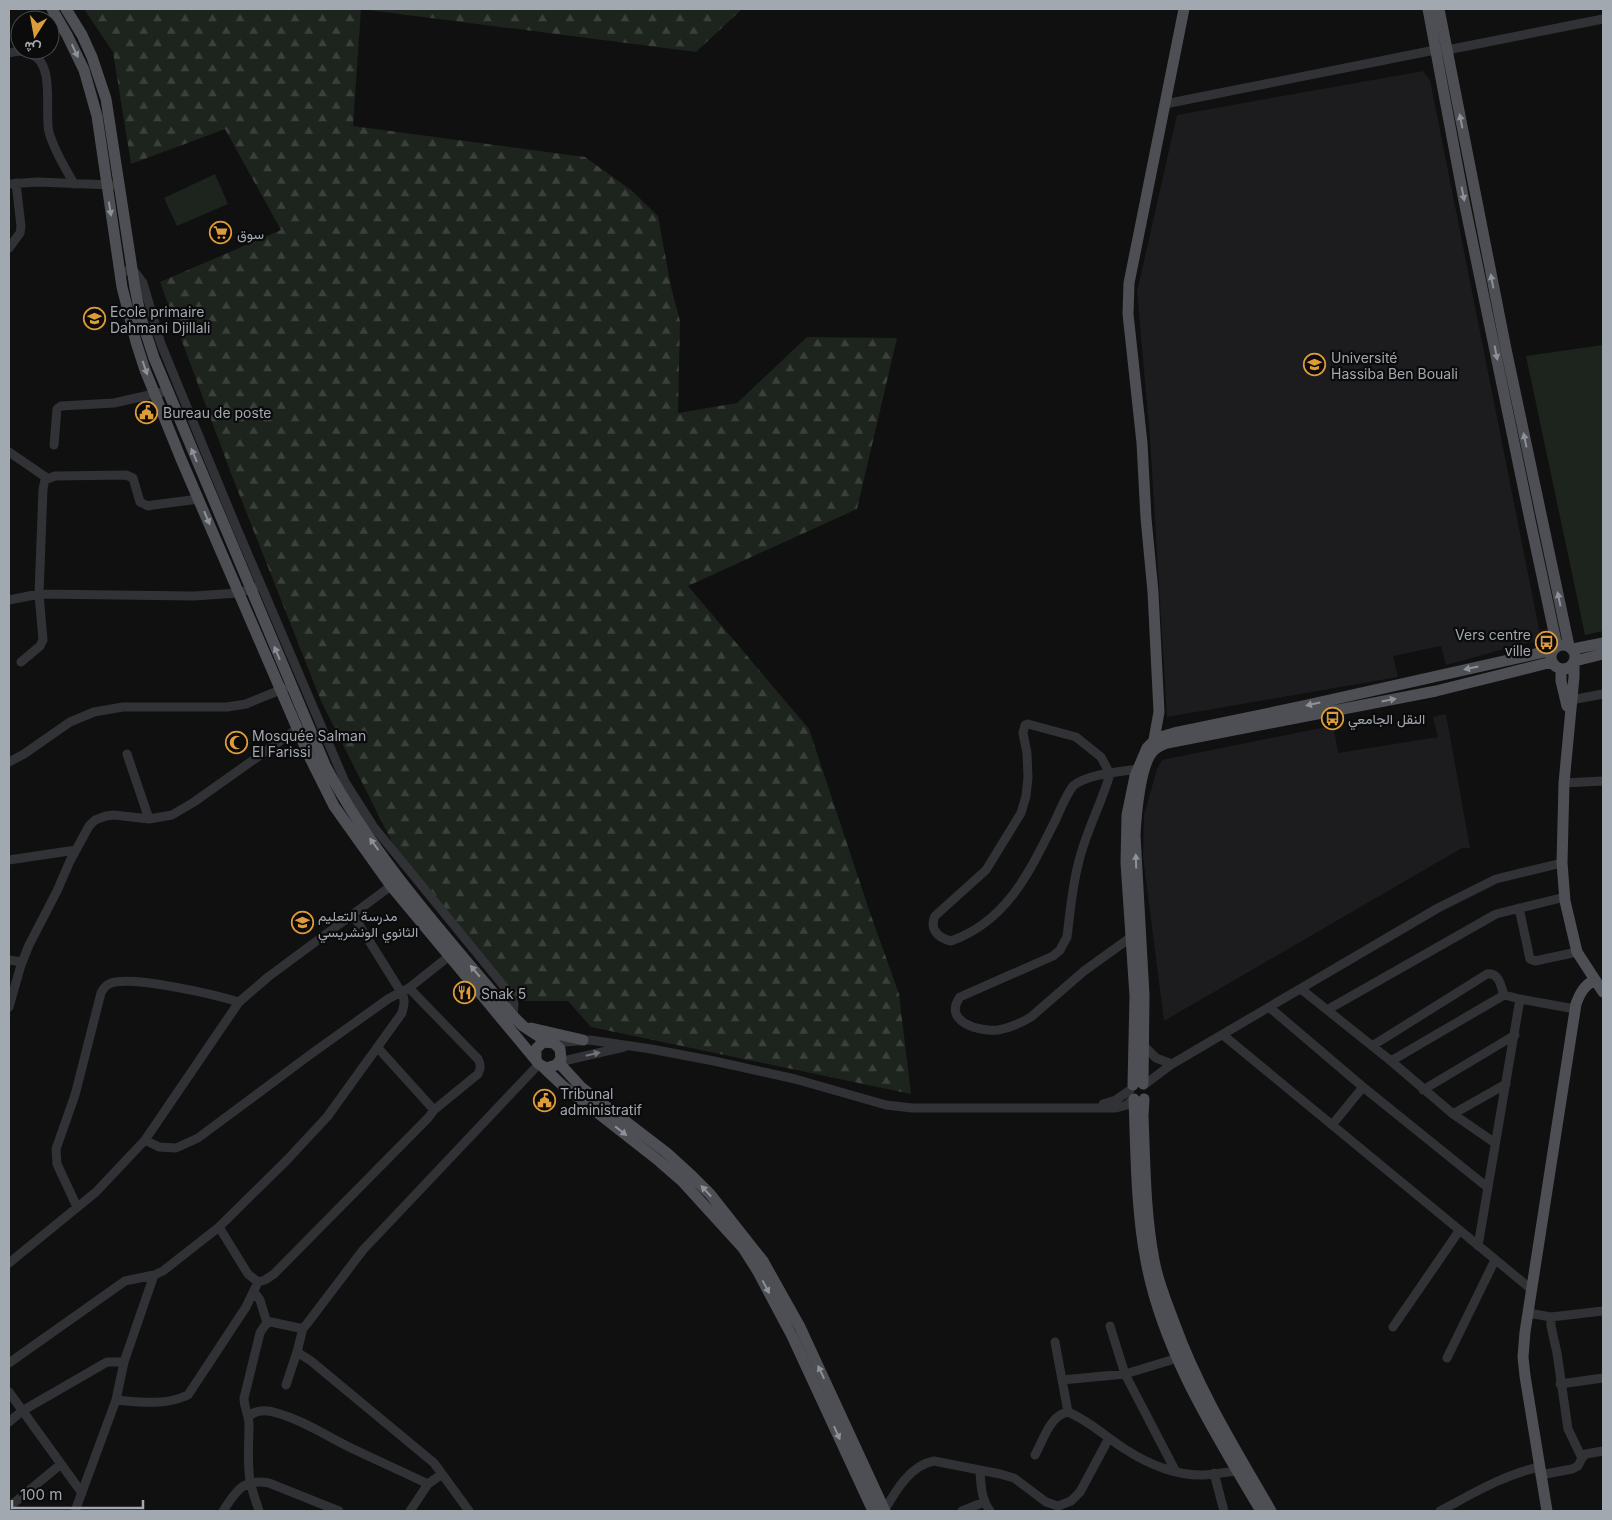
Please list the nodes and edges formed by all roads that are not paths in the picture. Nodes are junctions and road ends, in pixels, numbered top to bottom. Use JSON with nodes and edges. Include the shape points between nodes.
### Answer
{"nodes":[{"id":1,"x":52,"y":9,"type":"edge"},
{"id":2,"x":66,"y":9,"type":"edge"},
{"id":3,"x":1184,"y":9,"type":"edge"},
{"id":4,"x":1428,"y":9,"type":"edge"},
{"id":5,"x":1439,"y":9,"type":"edge"},
{"id":6,"x":1603,"y":18,"type":"edge"},
{"id":7,"x":1435,"y":50,"type":"junction"},
{"id":8,"x":1447,"y":50,"type":"junction"},
{"id":9,"x":9,"y":53,"type":"edge"},
{"id":10,"x":1164,"y":104,"type":"junction"},
{"id":11,"x":12,"y":183,"type":"edge"},
{"id":12,"x":74,"y":184,"type":"junction"},
{"id":13,"x":120,"y":184,"type":"junction"},
{"id":14,"x":106,"y":185,"type":"junction"},
{"id":15,"x":9,"y":248,"type":"edge"},
{"id":16,"x":132,"y":270,"type":"junction"},
{"id":17,"x":120,"y":271,"type":"junction"},
{"id":18,"x":167,"y":391,"type":"junction"},
{"id":19,"x":154,"y":394,"type":"junction"},
{"id":20,"x":54,"y":445,"type":"dead end"},
{"id":21,"x":9,"y":452,"type":"edge"},
{"id":22,"x":47,"y":478,"type":"junction"},
{"id":23,"x":199,"y":499,"type":"junction"},
{"id":24,"x":262,"y":585,"type":"junction"},
{"id":25,"x":250,"y":590,"type":"junction"},
{"id":26,"x":238,"y":593,"type":"junction"},
{"id":27,"x":39,"y":594,"type":"junction"},
{"id":28,"x":9,"y":600,"type":"edge"},
{"id":29,"x":1603,"y":643,"type":"edge"},
{"id":30,"x":1555,"y":648,"type":"junction"},
{"id":31,"x":1603,"y":654,"type":"edge"},
{"id":32,"x":1573,"y":655,"type":"junction"},
{"id":33,"x":21,"y":662,"type":"dead end"},
{"id":34,"x":1557,"y":666,"type":"junction"},
{"id":35,"x":291,"y":685,"type":"junction"},
{"id":36,"x":280,"y":691,"type":"junction"},
{"id":37,"x":1603,"y":694,"type":"edge"},
{"id":38,"x":1571,"y":700,"type":"junction"},
{"id":39,"x":1570,"y":720,"type":"junction"},
{"id":40,"x":297,"y":729,"type":"junction"},
{"id":41,"x":1153,"y":746,"type":"junction"},
{"id":42,"x":127,"y":754,"type":"dead end"},
{"id":43,"x":9,"y":762,"type":"edge"},
{"id":44,"x":1142,"y":769,"type":"junction"},
{"id":45,"x":1110,"y":774,"type":"junction"},
{"id":46,"x":1603,"y":781,"type":"edge"},
{"id":47,"x":1564,"y":783,"type":"junction"},
{"id":48,"x":149,"y":819,"type":"junction"},
{"id":49,"x":76,"y":850,"type":"junction"},
{"id":50,"x":9,"y":860,"type":"edge"},
{"id":51,"x":1562,"y":863,"type":"junction"},
{"id":52,"x":395,"y":883,"type":"junction"},
{"id":53,"x":1565,"y":898,"type":"junction"},
{"id":54,"x":1519,"y":908,"type":"junction"},
{"id":55,"x":353,"y":915,"type":"junction"},
{"id":56,"x":1136,"y":934,"type":"junction"},
{"id":57,"x":1577,"y":952,"type":"junction"},
{"id":58,"x":448,"y":957,"type":"junction"},
{"id":59,"x":9,"y":960,"type":"edge"},
{"id":60,"x":22,"y":962,"type":"junction"},
{"id":61,"x":1599,"y":979,"type":"edge"},
{"id":62,"x":1301,"y":989,"type":"junction"},
{"id":63,"x":405,"y":990,"type":"junction"},
{"id":64,"x":1603,"y":992,"type":"edge"},
{"id":65,"x":1139,"y":995,"type":"junction"},
{"id":66,"x":1504,"y":995,"type":"junction"},
{"id":67,"x":1520,"y":999,"type":"junction"},
{"id":68,"x":239,"y":1002,"type":"junction"},
{"id":69,"x":9,"y":1007,"type":"edge"},
{"id":70,"x":1269,"y":1008,"type":"junction"},
{"id":71,"x":1575,"y":1009,"type":"junction"},
{"id":72,"x":1328,"y":1010,"type":"junction"},
{"id":73,"x":513,"y":1016,"type":"junction"},
{"id":74,"x":523,"y":1026,"type":"junction"},
{"id":75,"x":1223,"y":1035,"type":"junction"},
{"id":76,"x":1515,"y":1036,"type":"junction"},
{"id":77,"x":582,"y":1040,"type":"junction"},
{"id":78,"x":550,"y":1042,"type":"junction"},
{"id":79,"x":1144,"y":1045,"type":"junction"},
{"id":80,"x":627,"y":1046,"type":"junction"},
{"id":81,"x":1372,"y":1046,"type":"junction"},
{"id":82,"x":378,"y":1048,"type":"junction"},
{"id":83,"x":1391,"y":1061,"type":"junction"},
{"id":84,"x":559,"y":1062,"type":"junction"},
{"id":85,"x":539,"y":1064,"type":"junction"},
{"id":86,"x":1172,"y":1064,"type":"junction"},
{"id":87,"x":1506,"y":1084,"type":"junction"},
{"id":88,"x":1363,"y":1087,"type":"junction"},
{"id":89,"x":1423,"y":1090,"type":"junction"},
{"id":90,"x":1137,"y":1092,"type":"junction"},
{"id":91,"x":434,"y":1110,"type":"junction"},
{"id":92,"x":1453,"y":1114,"type":"junction"},
{"id":93,"x":1332,"y":1125,"type":"junction"},
{"id":94,"x":146,"y":1140,"type":"junction"},
{"id":95,"x":1495,"y":1143,"type":"junction"},
{"id":96,"x":1487,"y":1187,"type":"junction"},
{"id":97,"x":76,"y":1207,"type":"junction"},
{"id":98,"x":1145,"y":1224,"type":"junction"},
{"id":99,"x":218,"y":1227,"type":"junction"},
{"id":100,"x":1459,"y":1231,"type":"junction"},
{"id":101,"x":1478,"y":1246,"type":"junction"},
{"id":102,"x":1495,"y":1260,"type":"junction"},
{"id":103,"x":9,"y":1263,"type":"edge"},
{"id":104,"x":760,"y":1266,"type":"junction"},
{"id":105,"x":154,"y":1275,"type":"junction"},
{"id":106,"x":258,"y":1282,"type":"junction"},
{"id":107,"x":1532,"y":1289,"type":"junction"},
{"id":108,"x":254,"y":1292,"type":"junction"},
{"id":109,"x":1603,"y":1311,"type":"edge"},
{"id":110,"x":1528,"y":1313,"type":"junction"},
{"id":111,"x":1552,"y":1317,"type":"junction"},
{"id":112,"x":267,"y":1323,"type":"junction"},
{"id":113,"x":1110,"y":1326,"type":"dead end"},
{"id":114,"x":1393,"y":1327,"type":"dead end"},
{"id":115,"x":302,"y":1328,"type":"junction"},
{"id":116,"x":1055,"y":1342,"type":"dead end"},
{"id":117,"x":297,"y":1352,"type":"junction"},
{"id":118,"x":1178,"y":1358,"type":"junction"},
{"id":119,"x":1447,"y":1358,"type":"dead end"},
{"id":120,"x":124,"y":1362,"type":"junction"},
{"id":121,"x":9,"y":1363,"type":"edge"},
{"id":122,"x":1125,"y":1374,"type":"junction"},
{"id":123,"x":1603,"y":1378,"type":"edge"},
{"id":124,"x":1062,"y":1380,"type":"junction"},
{"id":125,"x":1560,"y":1384,"type":"junction"},
{"id":126,"x":286,"y":1386,"type":"dead end"},
{"id":127,"x":9,"y":1392,"type":"edge"},
{"id":128,"x":116,"y":1400,"type":"junction"},
{"id":129,"x":22,"y":1411,"type":"junction"},
{"id":130,"x":1068,"y":1412,"type":"junction"},
{"id":131,"x":248,"y":1417,"type":"junction"},
{"id":132,"x":9,"y":1422,"type":"edge"},
{"id":133,"x":1109,"y":1438,"type":"junction"},
{"id":134,"x":1603,"y":1451,"type":"edge"},
{"id":135,"x":1035,"y":1455,"type":"dead end"},
{"id":136,"x":1582,"y":1458,"type":"junction"},
{"id":137,"x":61,"y":1464,"type":"junction"},
{"id":138,"x":980,"y":1471,"type":"junction"},
{"id":139,"x":1242,"y":1471,"type":"junction"},
{"id":140,"x":1539,"y":1471,"type":"junction"},
{"id":141,"x":1176,"y":1472,"type":"junction"},
{"id":142,"x":1214,"y":1473,"type":"junction"},
{"id":143,"x":442,"y":1474,"type":"junction"},
{"id":144,"x":250,"y":1481,"type":"junction"},
{"id":145,"x":428,"y":1484,"type":"junction"},
{"id":146,"x":82,"y":1493,"type":"junction"},
{"id":147,"x":984,"y":1502,"type":"junction"},
{"id":148,"x":9,"y":1507,"type":"edge"},
{"id":149,"x":75,"y":1511,"type":"edge"},
{"id":150,"x":223,"y":1511,"type":"edge"},
{"id":151,"x":259,"y":1511,"type":"edge"},
{"id":152,"x":339,"y":1511,"type":"edge"},
{"id":153,"x":410,"y":1511,"type":"edge"},
{"id":154,"x":469,"y":1511,"type":"edge"},
{"id":155,"x":873,"y":1511,"type":"edge"},
{"id":156,"x":885,"y":1511,"type":"edge"},
{"id":157,"x":962,"y":1511,"type":"edge"},
{"id":158,"x":990,"y":1511,"type":"edge"},
{"id":159,"x":1224,"y":1511,"type":"edge"},
{"id":160,"x":1261,"y":1511,"type":"edge"},
{"id":161,"x":1270,"y":1511,"type":"edge"},
{"id":162,"x":1440,"y":1511,"type":"edge"},
{"id":163,"x":1547,"y":1511,"type":"edge"}],
"edges":[{"from":1,"to":14,"type":"main road","one_way":true,"via":[[84,70],[97,116]]},
{"from":2,"to":13,"type":"main road","via":[[86,43],[106,99]]},
{"from":3,"to":10,"type":"main road"},
{"from":4,"to":7,"type":"main road"},
{"from":5,"to":8,"type":"main road"},
{"from":6,"to":8,"type":"street"},
{"from":7,"to":8,"type":"street"},
{"from":7,"to":10,"type":"street"},
{"from":7,"to":30,"type":"main road","one_way":true},
{"from":32,"to":8,"type":"main road","one_way":true,"via":[[1506,349]]},
{"from":9,"to":12,"type":"street","via":[[29,52],[41,62],[48,84],[47,124],[59,157]]},
{"from":10,"to":41,"type":"main road","via":[[1128,297],[1153,592],[1159,712]]},
{"from":11,"to":12,"type":"street"},
{"from":11,"to":15,"type":"street","via":[[21,226]]},
{"from":12,"to":14,"type":"street"},
{"from":13,"to":14,"type":"street"},
{"from":13,"to":16,"type":"main road"},
{"from":14,"to":17,"type":"main road","one_way":true},
{"from":16,"to":17,"type":"street"},
{"from":16,"to":18,"type":"main road","via":[[141,318]]},
{"from":16,"to":24,"type":"street","via":[[143,283],[161,344]]},
{"from":17,"to":19,"type":"main road","one_way":true,"via":[[136,342]]},
{"from":18,"to":19,"type":"street"},
{"from":25,"to":18,"type":"main road","one_way":true},
{"from":19,"to":20,"type":"street","via":[[114,403],[58,407]]},
{"from":19,"to":23,"type":"main road"},
{"from":21,"to":22,"type":"street"},
{"from":22,"to":23,"type":"street","via":[[126,475],[133,478],[140,502],[148,506]]},
{"from":22,"to":27,"type":"street","via":[[43,488]]},
{"from":23,"to":26,"type":"main road","one_way":true},
{"from":24,"to":25,"type":"street"},
{"from":24,"to":73,"type":"street","via":[[345,782],[373,826],[511,995]]},
{"from":25,"to":26,"type":"street"},
{"from":35,"to":25,"type":"main road","one_way":true},
{"from":26,"to":27,"type":"street","via":[[194,596]]},
{"from":26,"to":36,"type":"main road"},
{"from":27,"to":28,"type":"street"},
{"from":27,"to":33,"type":"street","via":[[43,640]]},
{"from":29,"to":32,"type":"main road"},
{"from":30,"to":32,"type":"main road","via":[[1566,645]]},
{"from":30,"to":34,"type":"main road","via":[[1551,656]]},
{"from":30,"to":41,"type":"main road","one_way":true,"via":[[1174,733]]},
{"from":31,"to":32,"type":"main road"},
{"from":32,"to":34,"type":"main road","via":[[1570,667]]},
{"from":32,"to":38,"type":"main road"},
{"from":34,"to":39,"type":"main road"},
{"from":41,"to":34,"type":"main road","one_way":true},
{"from":35,"to":36,"type":"street"},
{"from":52,"to":35,"type":"main road","one_way":true,"via":[[325,765]]},
{"from":36,"to":40,"type":"main road"},
{"from":36,"to":43,"type":"street","via":[[246,704],[227,707],[122,707],[94,712],[70,722]]},
{"from":37,"to":38,"type":"street"},
{"from":38,"to":39,"type":"main road"},
{"from":39,"to":47,"type":"main road"},
{"from":40,"to":48,"type":"street","via":[[194,802],[172,815]]},
{"from":40,"to":52,"type":"main road","via":[[334,806]]},
{"from":41,"to":44,"type":"main road","via":[[1147,748]]},
{"from":42,"to":48,"type":"street"},
{"from":44,"to":45,"type":"street"},
{"from":44,"to":56,"type":"main road","via":[[1131,793],[1127,815],[1126,862]]},
{"from":45,"to":45,"type":"street","via":[[1090,777],[1073,786],[1036,859],[998,913],[978,928],[951,941],[934,931],[935,916],[986,870],[1020,813],[1028,777],[1025,725],[1035,724],[1076,737],[1101,758]]},
{"from":45,"to":56,"type":"street","via":[[1078,864],[1064,945],[1053,956],[960,997],[956,1013],[965,1024],[989,1030],[1022,1022]]},
{"from":46,"to":47,"type":"street"},
{"from":47,"to":51,"type":"main road"},
{"from":48,"to":49,"type":"street","via":[[114,815],[99,818],[89,826]]},
{"from":49,"to":50,"type":"street"},
{"from":49,"to":60,"type":"street"},
{"from":51,"to":53,"type":"main road"},
{"from":51,"to":62,"type":"street","via":[[1490,882],[1438,908]]},
{"from":52,"to":55,"type":"street"},
{"from":52,"to":58,"type":"main road"},
{"from":73,"to":52,"type":"main road","one_way":true},
{"from":53,"to":54,"type":"street"},
{"from":53,"to":57,"type":"main road"},
{"from":54,"to":57,"type":"street","via":[[1530,959],[1535,961]]},
{"from":54,"to":72,"type":"street","via":[[1481,922]]},
{"from":55,"to":63,"type":"street"},
{"from":55,"to":68,"type":"street"},
{"from":56,"to":65,"type":"main road"},
{"from":57,"to":61,"type":"main road"},
{"from":58,"to":63,"type":"street"},
{"from":58,"to":85,"type":"main road"},
{"from":59,"to":60,"type":"street"},
{"from":60,"to":69,"type":"street"},
{"from":61,"to":64,"type":"main road"},
{"from":61,"to":71,"type":"main road","via":[[1586,985]]},
{"from":62,"to":70,"type":"street"},
{"from":62,"to":72,"type":"street"},
{"from":63,"to":82,"type":"street","via":[[402,1013]]},
{"from":63,"to":91,"type":"street","via":[[481,1064],[478,1074]]},
{"from":63,"to":94,"type":"street","via":[[311,1054],[198,1138],[176,1148],[159,1148]]},
{"from":65,"to":79,"type":"main road"},
{"from":65,"to":90,"type":"main road"},
{"from":66,"to":67,"type":"street"},
{"from":66,"to":81,"type":"street","via":[[1497,976],[1487,974]]},
{"from":66,"to":83,"type":"street"},
{"from":67,"to":71,"type":"street"},
{"from":67,"to":76,"type":"street"},
{"from":68,"to":94,"type":"street"},
{"from":68,"to":97,"type":"street","via":[[192,990],[137,982],[108,984],[101,993],[75,1096],[56,1149],[57,1164]]},
{"from":70,"to":75,"type":"street"},
{"from":70,"to":88,"type":"street"},
{"from":71,"to":107,"type":"main road"},
{"from":72,"to":81,"type":"street"},
{"from":73,"to":74,"type":"main road"},
{"from":74,"to":77,"type":"main road"},
{"from":74,"to":78,"type":"main road"},
{"from":75,"to":86,"type":"street"},
{"from":75,"to":93,"type":"street"},
{"from":76,"to":87,"type":"street"},
{"from":76,"to":89,"type":"street"},
{"from":77,"to":78,"type":"street"},
{"from":77,"to":80,"type":"street"},
{"from":78,"to":84,"type":"main road","via":[[560,1049],[562,1056]]},
{"from":78,"to":85,"type":"main road","via":[[540,1044],[536,1049]]},
{"from":79,"to":86,"type":"street","via":[[1156,1058]]},
{"from":79,"to":90,"type":"main road"},
{"from":84,"to":80,"type":"street","one_way":true},
{"from":80,"to":90,"type":"street","via":[[714,1061],[899,1107],[1091,1107]]},
{"from":81,"to":83,"type":"street"},
{"from":82,"to":91,"type":"street"},
{"from":82,"to":99,"type":"street","via":[[327,1117]]},
{"from":83,"to":89,"type":"street"},
{"from":84,"to":85,"type":"main road","via":[[550,1068]]},
{"from":104,"to":84,"type":"main road","one_way":true,"via":[[710,1194],[667,1153],[581,1087]]},
{"from":85,"to":104,"type":"main road","one_way":true,"via":[[682,1181]]},
{"from":85,"to":115,"type":"street","via":[[363,1250]]},
{"from":86,"to":90,"type":"street"},
{"from":87,"to":92,"type":"street"},
{"from":87,"to":95,"type":"street"},
{"from":88,"to":93,"type":"street"},
{"from":88,"to":96,"type":"street"},
{"from":89,"to":92,"type":"street"},
{"from":90,"to":98,"type":"main road","via":[[1143,1116]]},
{"from":91,"to":106,"type":"street","via":[[274,1274]]},
{"from":92,"to":95,"type":"street"},
{"from":93,"to":100,"type":"street"},
{"from":94,"to":97,"type":"street","via":[[102,1186]]},
{"from":95,"to":96,"type":"street"},
{"from":96,"to":101,"type":"street"},
{"from":97,"to":103,"type":"street"},
{"from":98,"to":118,"type":"main road","via":[[1146,1261],[1154,1294]]},
{"from":98,"to":139,"type":"main road","via":[[1162,1292],[1181,1343]]},
{"from":99,"to":105,"type":"street","via":[[169,1267]]},
{"from":99,"to":106,"type":"street","via":[[248,1274]]},
{"from":100,"to":101,"type":"street"},
{"from":100,"to":114,"type":"street"},
{"from":101,"to":102,"type":"street"},
{"from":102,"to":107,"type":"street"},
{"from":102,"to":119,"type":"street"},
{"from":104,"to":155,"type":"main road","one_way":true},
{"from":156,"to":104,"type":"main road","one_way":true,"via":[[800,1327]]},
{"from":105,"to":120,"type":"street"},
{"from":105,"to":121,"type":"street","via":[[125,1281]]},
{"from":106,"to":108,"type":"street"},
{"from":107,"to":110,"type":"main road"},
{"from":108,"to":112,"type":"street"},
{"from":108,"to":128,"type":"street","via":[[188,1396],[165,1402]]},
{"from":109,"to":111,"type":"street"},
{"from":110,"to":111,"type":"street"},
{"from":110,"to":140,"type":"main road","via":[[1523,1356]]},
{"from":111,"to":125,"type":"street"},
{"from":112,"to":115,"type":"street"},
{"from":112,"to":131,"type":"street","via":[[260,1333],[244,1398]]},
{"from":113,"to":122,"type":"street"},
{"from":115,"to":117,"type":"street"},
{"from":116,"to":124,"type":"street"},
{"from":117,"to":126,"type":"street"},
{"from":117,"to":143,"type":"street","via":[[417,1448]]},
{"from":118,"to":122,"type":"street"},
{"from":118,"to":139,"type":"main road","via":[[1199,1403]]},
{"from":120,"to":128,"type":"street"},
{"from":120,"to":129,"type":"street","via":[[107,1362]]},
{"from":122,"to":124,"type":"street"},
{"from":122,"to":141,"type":"street"},
{"from":123,"to":125,"type":"street"},
{"from":124,"to":130,"type":"street"},
{"from":125,"to":136,"type":"street","via":[[1568,1429]]},
{"from":127,"to":129,"type":"street"},
{"from":128,"to":146,"type":"street"},
{"from":129,"to":132,"type":"street"},
{"from":129,"to":137,"type":"street"},
{"from":130,"to":133,"type":"street"},
{"from":130,"to":135,"type":"street","via":[[1055,1417]]},
{"from":131,"to":144,"type":"street"},
{"from":131,"to":145,"type":"street","via":[[259,1411],[299,1421]]},
{"from":133,"to":138,"type":"street","via":[[1080,1492],[1064,1505],[1053,1506],[1014,1478]]},
{"from":133,"to":141,"type":"street","via":[[1150,1464]]},
{"from":134,"to":136,"type":"street"},
{"from":136,"to":140,"type":"street","via":[[1572,1469]]},
{"from":137,"to":146,"type":"street"},
{"from":137,"to":148,"type":"street"},
{"from":138,"to":147,"type":"street"},
{"from":138,"to":156,"type":"street","via":[[942,1462],[926,1462],[908,1476]]},
{"from":139,"to":142,"type":"street"},
{"from":139,"to":160,"type":"main road"},
{"from":139,"to":161,"type":"main road"},
{"from":140,"to":162,"type":"street","via":[[1524,1470]]},
{"from":140,"to":163,"type":"main road"},
{"from":141,"to":142,"type":"street"},
{"from":142,"to":159,"type":"street"},
{"from":143,"to":145,"type":"street"},
{"from":143,"to":154,"type":"street"},
{"from":144,"to":150,"type":"street","via":[[235,1493]]},
{"from":144,"to":151,"type":"street"},
{"from":144,"to":152,"type":"street","via":[[268,1483]]},
{"from":145,"to":153,"type":"street"},
{"from":146,"to":149,"type":"street"},
{"from":147,"to":157,"type":"street"},
{"from":147,"to":158,"type":"street"}]}
